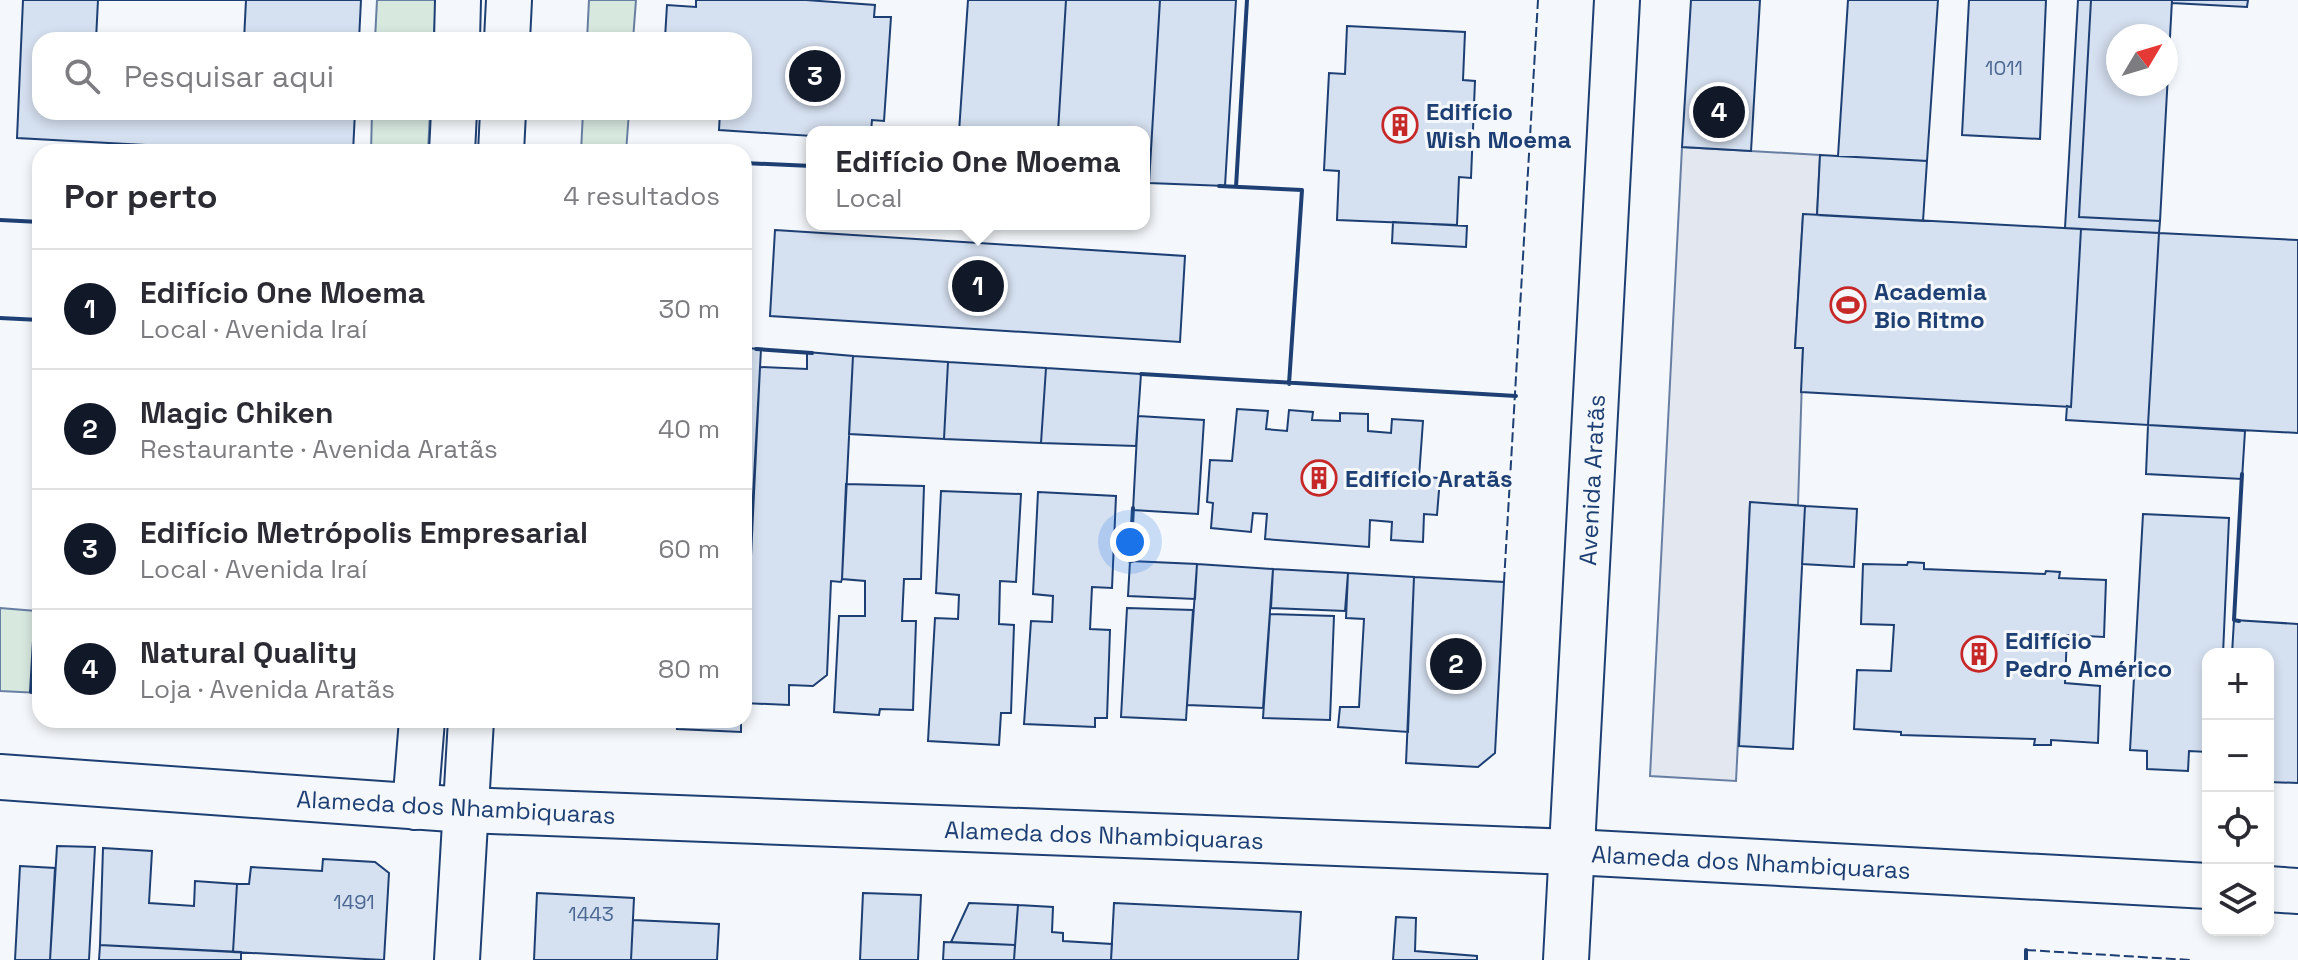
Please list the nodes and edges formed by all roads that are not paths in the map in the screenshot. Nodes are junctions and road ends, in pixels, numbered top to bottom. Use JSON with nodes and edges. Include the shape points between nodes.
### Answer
{"nodes":[{"id":1,"x":458,"y":0,"type":"edge"},
{"id":2,"x":509,"y":0,"type":"edge"},
{"id":3,"x":1617,"y":0,"type":"edge"},
{"id":4,"x":457,"y":32,"type":"edge"},
{"id":5,"x":507,"y":32,"type":"edge"},
{"id":6,"x":454,"y":120,"type":"edge"},
{"id":7,"x":503,"y":120,"type":"edge"},
{"id":8,"x":452,"y":144,"type":"edge"},
{"id":9,"x":501,"y":144,"type":"edge"},
{"id":10,"x":421,"y":728,"type":"edge"},
{"id":11,"x":471,"y":728,"type":"edge"},
{"id":12,"x":0,"y":777,"type":"edge"},
{"id":13,"x":415,"y":807,"type":"junction"},
{"id":14,"x":466,"y":810,"type":"junction"},
{"id":15,"x":1573,"y":852,"type":"junction"},
{"id":16,"x":2202,"y":886,"type":"edge"},
{"id":17,"x":2274,"y":889,"type":"edge"},
{"id":18,"x":2298,"y":891,"type":"edge"},
{"id":19,"x":457,"y":960,"type":"edge"},
{"id":20,"x":1566,"y":960,"type":"edge"}],
"edges":[{"from":1,"to":4,"type":"street"},
{"from":2,"to":5,"type":"street"},
{"from":3,"to":15,"type":"street","name":"Avenida Aratãs"},
{"from":6,"to":8,"type":"street"},
{"from":7,"to":9,"type":"street"},
{"from":10,"to":13,"type":"street"},
{"from":11,"to":14,"type":"street"},
{"from":12,"to":13,"type":"street","name":"Alameda dos Nhambiquaras"},
{"from":13,"to":14,"type":"street","name":"Alameda dos Nhambiquaras"},
{"from":14,"to":15,"type":"street","name":"Alameda dos Nhambiquaras"},
{"from":14,"to":19,"type":"street"},
{"from":15,"to":16,"type":"street","name":"Alameda dos Nhambiquaras"},
{"from":15,"to":20,"type":"street","name":"Avenida Aratãs"},
{"from":17,"to":18,"type":"street"}]}
